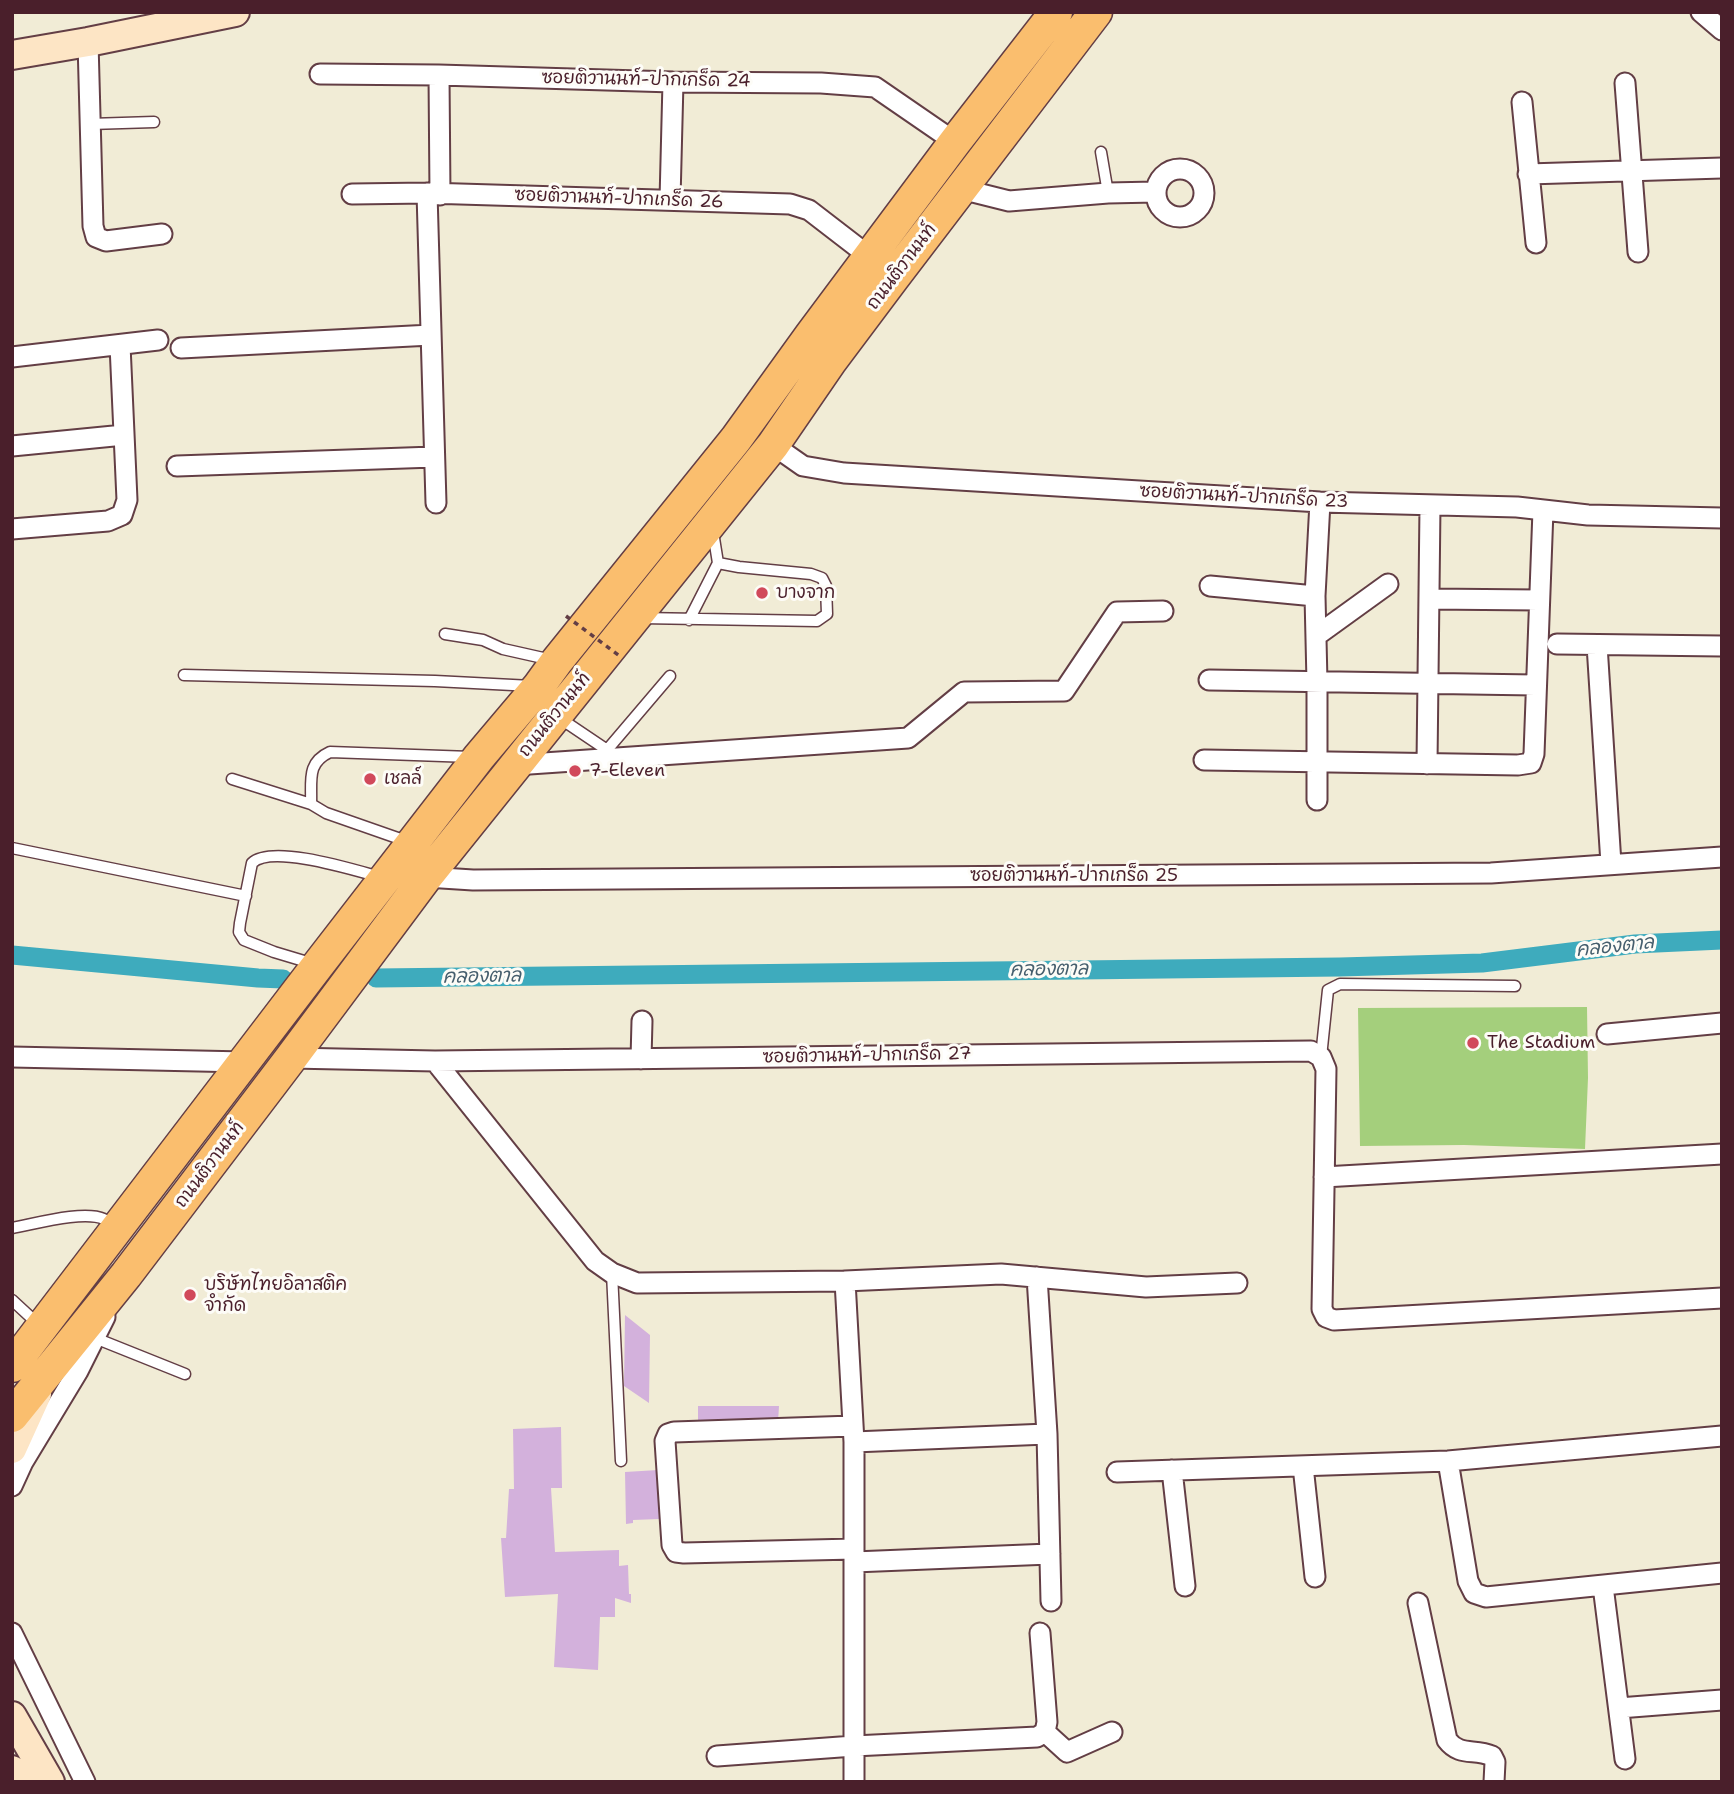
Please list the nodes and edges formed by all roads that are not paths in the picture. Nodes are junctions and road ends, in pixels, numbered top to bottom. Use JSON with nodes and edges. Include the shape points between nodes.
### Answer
{"nodes":[{"id":1,"x":235,"y":12,"type":"edge"},
{"id":2,"x":1056,"y":12,"type":"edge"},
{"id":3,"x":1096,"y":12,"type":"edge"},
{"id":4,"x":1701,"y":12,"type":"edge"},
{"id":5,"x":1722,"y":30,"type":"edge"},
{"id":6,"x":88,"y":42,"type":"junction"},
{"id":7,"x":12,"y":55,"type":"edge"},
{"id":8,"x":320,"y":74,"type":"dead end"},
{"id":9,"x":439,"y":75,"type":"junction"},
{"id":10,"x":673,"y":82,"type":"junction"},
{"id":11,"x":1625,"y":83,"type":"dead end"},
{"id":12,"x":1522,"y":102,"type":"dead end"},
{"id":13,"x":154,"y":122,"type":"dead end"},
{"id":14,"x":90,"y":124,"type":"junction"},
{"id":15,"x":955,"y":142,"type":"junction"},
{"id":16,"x":1101,"y":152,"type":"dead end"},
{"id":17,"x":1722,"y":168,"type":"edge"},
{"id":18,"x":1632,"y":171,"type":"junction"},
{"id":19,"x":1528,"y":174,"type":"junction"},
{"id":20,"x":961,"y":189,"type":"junction"},
{"id":21,"x":1155,"y":192,"type":"dead end"},
{"id":22,"x":1108,"y":193,"type":"junction"},
{"id":23,"x":352,"y":194,"type":"dead end"},
{"id":24,"x":433,"y":194,"type":"junction"},
{"id":25,"x":670,"y":200,"type":"junction"},
{"id":26,"x":162,"y":234,"type":"dead end"},
{"id":27,"x":1536,"y":243,"type":"dead end"},
{"id":28,"x":1638,"y":252,"type":"dead end"},
{"id":29,"x":870,"y":257,"type":"junction"},
{"id":30,"x":431,"y":335,"type":"junction"},
{"id":31,"x":158,"y":340,"type":"dead end"},
{"id":32,"x":120,"y":345,"type":"junction"},
{"id":33,"x":181,"y":348,"type":"dead end"},
{"id":34,"x":12,"y":357,"type":"edge"},
{"id":35,"x":124,"y":435,"type":"junction"},
{"id":36,"x":773,"y":445,"type":"junction"},
{"id":37,"x":12,"y":446,"type":"edge"},
{"id":38,"x":434,"y":457,"type":"junction"},
{"id":39,"x":177,"y":466,"type":"dead end"},
{"id":40,"x":1320,"y":502,"type":"junction"},
{"id":41,"x":436,"y":503,"type":"dead end"},
{"id":42,"x":1430,"y":506,"type":"junction"},
{"id":43,"x":1543,"y":510,"type":"junction"},
{"id":44,"x":1722,"y":518,"type":"edge"},
{"id":45,"x":711,"y":521,"type":"junction"},
{"id":46,"x":12,"y":529,"type":"edge"},
{"id":47,"x":718,"y":563,"type":"junction"},
{"id":48,"x":1388,"y":583,"type":"dead end"},
{"id":49,"x":1210,"y":586,"type":"dead end"},
{"id":50,"x":1315,"y":596,"type":"junction"},
{"id":51,"x":1429,"y":599,"type":"junction"},
{"id":52,"x":1539,"y":600,"type":"junction"},
{"id":53,"x":1163,"y":611,"type":"dead end"},
{"id":54,"x":632,"y":618,"type":"junction"},
{"id":55,"x":689,"y":620,"type":"junction"},
{"id":56,"x":444,"y":634,"type":"dead end"},
{"id":57,"x":1316,"y":636,"type":"junction"},
{"id":58,"x":1557,"y":644,"type":"dead end"},
{"id":59,"x":1597,"y":645,"type":"junction"},
{"id":60,"x":1722,"y":646,"type":"edge"},
{"id":61,"x":548,"y":674,"type":"junction"},
{"id":62,"x":184,"y":675,"type":"dead end"},
{"id":63,"x":670,"y":676,"type":"dead end"},
{"id":64,"x":1209,"y":680,"type":"dead end"},
{"id":65,"x":1317,"y":682,"type":"junction"},
{"id":66,"x":1428,"y":683,"type":"junction"},
{"id":67,"x":1535,"y":685,"type":"junction"},
{"id":68,"x":555,"y":715,"type":"junction"},
{"id":69,"x":479,"y":757,"type":"junction"},
{"id":70,"x":1204,"y":760,"type":"dead end"},
{"id":71,"x":1317,"y":762,"type":"junction"},
{"id":72,"x":1427,"y":764,"type":"junction"},
{"id":73,"x":515,"y":765,"type":"junction"},
{"id":74,"x":232,"y":779,"type":"dead end"},
{"id":75,"x":1317,"y":800,"type":"dead end"},
{"id":76,"x":311,"y":804,"type":"junction"},
{"id":77,"x":413,"y":844,"type":"junction"},
{"id":78,"x":12,"y":848,"type":"edge"},
{"id":79,"x":1722,"y":857,"type":"edge"},
{"id":80,"x":1611,"y":864,"type":"junction"},
{"id":81,"x":425,"y":877,"type":"junction"},
{"id":82,"x":385,"y":879,"type":"junction"},
{"id":83,"x":246,"y":896,"type":"junction"},
{"id":84,"x":318,"y":965,"type":"junction"},
{"id":85,"x":1515,"y":986,"type":"dead end"},
{"id":86,"x":642,"y":1021,"type":"dead end"},
{"id":87,"x":1722,"y":1023,"type":"edge"},
{"id":88,"x":1607,"y":1034,"type":"dead end"},
{"id":89,"x":1321,"y":1056,"type":"junction"},
{"id":90,"x":12,"y":1057,"type":"edge"},
{"id":91,"x":291,"y":1058,"type":"junction"},
{"id":92,"x":640,"y":1059,"type":"junction"},
{"id":93,"x":435,"y":1061,"type":"junction"},
{"id":94,"x":245,"y":1062,"type":"junction"},
{"id":95,"x":1722,"y":1154,"type":"edge"},
{"id":96,"x":1324,"y":1177,"type":"junction"},
{"id":97,"x":12,"y":1228,"type":"edge"},
{"id":98,"x":118,"y":1228,"type":"junction"},
{"id":99,"x":612,"y":1273,"type":"junction"},
{"id":100,"x":125,"y":1275,"type":"junction"},
{"id":101,"x":1037,"y":1277,"type":"junction"},
{"id":102,"x":845,"y":1281,"type":"junction"},
{"id":103,"x":1237,"y":1283,"type":"dead end"},
{"id":104,"x":1722,"y":1298,"type":"edge"},
{"id":105,"x":12,"y":1300,"type":"edge"},
{"id":106,"x":42,"y":1328,"type":"junction"},
{"id":107,"x":95,"y":1338,"type":"junction"},
{"id":108,"x":12,"y":1366,"type":"edge"},
{"id":109,"x":47,"y":1372,"type":"junction"},
{"id":110,"x":185,"y":1374,"type":"dead end"},
{"id":111,"x":12,"y":1416,"type":"edge"},
{"id":112,"x":853,"y":1434,"type":"junction"},
{"id":113,"x":1047,"y":1434,"type":"junction"},
{"id":114,"x":1722,"y":1436,"type":"edge"},
{"id":115,"x":12,"y":1449,"type":"edge"},
{"id":116,"x":621,"y":1461,"type":"dead end"},
{"id":117,"x":1448,"y":1461,"type":"junction"},
{"id":118,"x":1303,"y":1466,"type":"junction"},
{"id":119,"x":1172,"y":1470,"type":"junction"},
{"id":120,"x":1117,"y":1472,"type":"dead end"},
{"id":121,"x":12,"y":1486,"type":"edge"},
{"id":122,"x":1050,"y":1554,"type":"junction"},
{"id":123,"x":854,"y":1555,"type":"junction"},
{"id":124,"x":1722,"y":1573,"type":"edge"},
{"id":125,"x":1315,"y":1577,"type":"dead end"},
{"id":126,"x":1185,"y":1586,"type":"dead end"},
{"id":127,"x":1603,"y":1586,"type":"junction"},
{"id":128,"x":1051,"y":1601,"type":"dead end"},
{"id":129,"x":1418,"y":1604,"type":"dead end"},
{"id":130,"x":12,"y":1633,"type":"edge"},
{"id":131,"x":1040,"y":1633,"type":"dead end"},
{"id":132,"x":1722,"y":1700,"type":"edge"},
{"id":133,"x":1619,"y":1708,"type":"junction"},
{"id":134,"x":12,"y":1716,"type":"edge"},
{"id":135,"x":1045,"y":1732,"type":"junction"},
{"id":136,"x":1112,"y":1732,"type":"dead end"},
{"id":137,"x":854,"y":1746,"type":"junction"},
{"id":138,"x":717,"y":1756,"type":"dead end"},
{"id":139,"x":1625,"y":1759,"type":"dead end"},
{"id":140,"x":12,"y":1770,"type":"edge"},
{"id":141,"x":21,"y":1782,"type":"edge"},
{"id":142,"x":50,"y":1782,"type":"edge"},
{"id":143,"x":85,"y":1782,"type":"edge"},
{"id":144,"x":854,"y":1782,"type":"edge"},
{"id":145,"x":1494,"y":1782,"type":"edge"}],
"edges":[{"from":1,"to":6,"type":"street"},
{"from":2,"to":15,"type":"main road","name":"ถนนติวานนท์"},
{"from":3,"to":20,"type":"main road","name":"ถนนติวานนท์"},
{"from":4,"to":5,"type":"street"},
{"from":6,"to":7,"type":"street"},
{"from":6,"to":14,"type":"street"},
{"from":8,"to":9,"type":"street","name":"ซอยติวานนท์-ปากเกร็ด 24"},
{"from":9,"to":10,"type":"street","name":"ซอยติวานนท์-ปากเกร็ด 24"},
{"from":9,"to":24,"type":"street"},
{"from":10,"to":15,"type":"street","name":"ซอยติวานนท์-ปากเกร็ด 24","via":[[875,87]]},
{"from":10,"to":25,"type":"street"},
{"from":11,"to":18,"type":"street"},
{"from":12,"to":19,"type":"street"},
{"from":13,"to":14,"type":"lane"},
{"from":14,"to":26,"type":"street","via":[[96,237],[106,241]]},
{"from":15,"to":29,"type":"main road","name":"ถนนติวานนท์"},
{"from":16,"to":22,"type":"lane"},
{"from":17,"to":18,"type":"street"},
{"from":18,"to":19,"type":"street"},
{"from":18,"to":28,"type":"street"},
{"from":19,"to":27,"type":"street"},
{"from":20,"to":22,"type":"street","via":[[1009,201]]},
{"from":20,"to":36,"type":"main road","name":"ถนนติวานนท์"},
{"from":21,"to":22,"type":"street"},
{"from":23,"to":24,"type":"street","name":"ซอยติวานนท์-ปากเกร็ด 26"},
{"from":24,"to":25,"type":"street","name":"ซอยติวานนท์-ปากเกร็ด 26"},
{"from":24,"to":30,"type":"street"},
{"from":25,"to":29,"type":"street","name":"ซอยติวานนท์-ปากเกร็ด 26","via":[[790,204],[809,211]]},
{"from":29,"to":61,"type":"main road","name":"ถนนติวานนท์","via":[[736,439]]},
{"from":30,"to":33,"type":"street"},
{"from":30,"to":38,"type":"street"},
{"from":31,"to":32,"type":"street"},
{"from":32,"to":34,"type":"street"},
{"from":32,"to":35,"type":"street"},
{"from":35,"to":37,"type":"street"},
{"from":35,"to":46,"type":"street","via":[[127,500],[122,515],[108,522]]},
{"from":36,"to":40,"type":"street","name":"ซอยติวานนท์-ปากเกร็ด 23","via":[[803,466],[844,472]]},
{"from":36,"to":45,"type":"main road","name":"ถนนติวานนท์"},
{"from":38,"to":39,"type":"street"},
{"from":38,"to":41,"type":"street"},
{"from":40,"to":42,"type":"street","name":"ซอยติวานนท์-ปากเกร็ด 23"},
{"from":40,"to":50,"type":"street"},
{"from":42,"to":43,"type":"street","name":"ซอยติวานนท์-ปากเกร็ด 23"},
{"from":42,"to":51,"type":"street"},
{"from":43,"to":44,"type":"street","name":"ซอยติวานนท์-ปากเกร็ด 23"},
{"from":43,"to":52,"type":"street"},
{"from":45,"to":47,"type":"lane"},
{"from":45,"to":54,"type":"main road","name":"ถนนติวานนท์"},
{"from":47,"to":55,"type":"lane"},
{"from":47,"to":55,"type":"lane","via":[[822,578],[827,614],[817,621]]},
{"from":48,"to":57,"type":"street"},
{"from":49,"to":50,"type":"street"},
{"from":50,"to":57,"type":"street"},
{"from":51,"to":52,"type":"street"},
{"from":51,"to":66,"type":"street"},
{"from":52,"to":67,"type":"street"},
{"from":53,"to":73,"type":"street","via":[[1117,612],[1064,691],[964,692],[908,738]]},
{"from":54,"to":55,"type":"lane"},
{"from":54,"to":68,"type":"main road","name":"ถนนติวานนท์"},
{"from":56,"to":61,"type":"lane","via":[[491,643]]},
{"from":57,"to":65,"type":"street"},
{"from":58,"to":59,"type":"street"},
{"from":59,"to":60,"type":"street"},
{"from":59,"to":80,"type":"street"},
{"from":61,"to":62,"type":"lane","via":[[436,681]]},
{"from":61,"to":69,"type":"main road","name":"ถนนติวานนท์"},
{"from":63,"to":68,"type":"lane","via":[[607,750]]},
{"from":64,"to":65,"type":"street"},
{"from":65,"to":66,"type":"street"},
{"from":65,"to":71,"type":"street"},
{"from":66,"to":67,"type":"street"},
{"from":66,"to":72,"type":"street"},
{"from":67,"to":72,"type":"street","via":[[1531,763]]},
{"from":68,"to":73,"type":"main road","name":"ถนนติวานนท์"},
{"from":69,"to":76,"type":"lane","via":[[330,752],[313,767]]},
{"from":69,"to":77,"type":"main road","name":"ถนนติวานนท์"},
{"from":70,"to":71,"type":"street"},
{"from":71,"to":72,"type":"street"},
{"from":71,"to":75,"type":"street"},
{"from":73,"to":81,"type":"main road","name":"ถนนติวานนท์"},
{"from":74,"to":76,"type":"lane"},
{"from":76,"to":77,"type":"lane"},
{"from":77,"to":82,"type":"main road","name":"ถนนติวานนท์"},
{"from":78,"to":83,"type":"lane"},
{"from":79,"to":80,"type":"street","name":"ซอยติวานนท์-ปากเกร็ด 25"},
{"from":80,"to":81,"type":"street","name":"ซอยติวานนท์-ปากเกร็ด 25","via":[[1477,873]]},
{"from":81,"to":91,"type":"main road","name":"ถนนติวานนท์"},
{"from":82,"to":83,"type":"lane","via":[[281,855],[252,863]]},
{"from":82,"to":84,"type":"main road","name":"ถนนติวานนท์"},
{"from":83,"to":84,"type":"lane","via":[[239,932],[244,940]]},
{"from":84,"to":94,"type":"main road","name":"ถนนติวานนท์"},
{"from":85,"to":89,"type":"lane","via":[[1340,984],[1328,990]]},
{"from":86,"to":92,"type":"street"},
{"from":87,"to":88,"type":"street"},
{"from":89,"to":92,"type":"street","name":"ซอยติวานนท์-ปากเกร็ด 27","via":[[1311,1051]]},
{"from":89,"to":96,"type":"street","via":[[1326,1069]]},
{"from":90,"to":94,"type":"street"},
{"from":91,"to":93,"type":"street","name":"ซอยติวานนท์-ปากเกร็ด 27"},
{"from":91,"to":100,"type":"main road","name":"ถนนติวานนท์"},
{"from":92,"to":93,"type":"street","name":"ซอยติวานนท์-ปากเกร็ด 27"},
{"from":93,"to":99,"type":"street","via":[[595,1261]]},
{"from":94,"to":98,"type":"main road","name":"ถนนติวานนท์"},
{"from":95,"to":96,"type":"street"},
{"from":96,"to":104,"type":"street","via":[[1322,1309],[1334,1320]]},
{"from":97,"to":98,"type":"lane","via":[[81,1215],[104,1219]]},
{"from":98,"to":106,"type":"main road","name":"ถนนติวานนท์"},
{"from":99,"to":102,"type":"street","via":[[637,1283]]},
{"from":99,"to":116,"type":"lane"},
{"from":100,"to":107,"type":"street"},
{"from":100,"to":109,"type":"main road","name":"ถนนติวานนท์"},
{"from":101,"to":102,"type":"street","via":[[1002,1274]]},
{"from":101,"to":103,"type":"street","via":[[1146,1287]]},
{"from":101,"to":113,"type":"street"},
{"from":102,"to":112,"type":"street"},
{"from":105,"to":106,"type":"lane"},
{"from":106,"to":108,"type":"main road","name":"ถนนติวานนท์"},
{"from":107,"to":110,"type":"lane"},
{"from":107,"to":121,"type":"street"},
{"from":109,"to":111,"type":"main road","name":"ถนนติวานนท์"},
{"from":109,"to":115,"type":"street"},
{"from":112,"to":113,"type":"street"},
{"from":112,"to":123,"type":"street"},
{"from":112,"to":123,"type":"street","via":[[674,1432],[665,1441],[676,1552]]},
{"from":113,"to":122,"type":"street"},
{"from":114,"to":117,"type":"street"},
{"from":117,"to":118,"type":"street"},
{"from":117,"to":127,"type":"street","via":[[1468,1581],[1474,1593],[1486,1597]]},
{"from":118,"to":119,"type":"street"},
{"from":118,"to":125,"type":"street"},
{"from":119,"to":120,"type":"street"},
{"from":119,"to":126,"type":"street"},
{"from":122,"to":123,"type":"street"},
{"from":122,"to":128,"type":"street"},
{"from":123,"to":137,"type":"street"},
{"from":124,"to":127,"type":"street"},
{"from":127,"to":133,"type":"street"},
{"from":129,"to":145,"type":"street","via":[[1447,1740],[1461,1751],[1492,1756]]},
{"from":130,"to":143,"type":"street"},
{"from":131,"to":135,"type":"street"},
{"from":132,"to":133,"type":"street"},
{"from":133,"to":139,"type":"street"},
{"from":134,"to":142,"type":"street"},
{"from":135,"to":136,"type":"street","via":[[1067,1752]]},
{"from":135,"to":137,"type":"street","via":[[1037,1737]]},
{"from":137,"to":138,"type":"street"},
{"from":137,"to":144,"type":"street"},
{"from":140,"to":141,"type":"street"}]}
